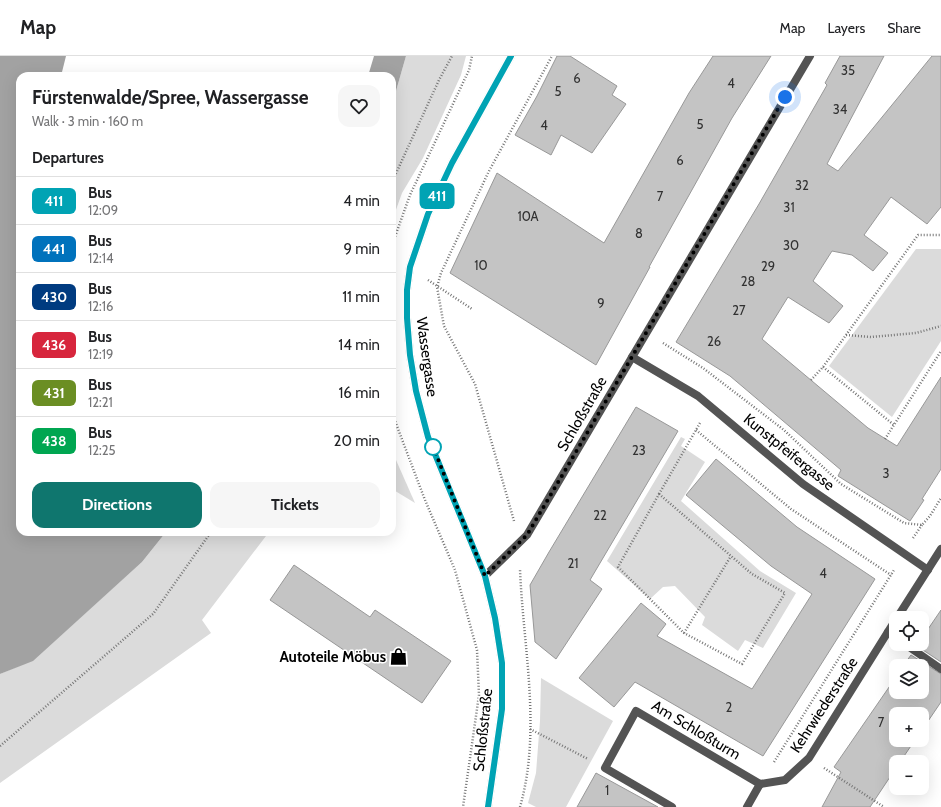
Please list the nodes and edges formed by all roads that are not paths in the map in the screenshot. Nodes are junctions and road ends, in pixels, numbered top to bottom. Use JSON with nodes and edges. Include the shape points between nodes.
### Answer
{"nodes":[{"id":1,"x":511,"y":56,"type":"edge"},
{"id":2,"x":810,"y":56,"type":"edge"},
{"id":3,"x":632,"y":357,"type":"junction"},
{"id":4,"x":941,"y":549,"type":"edge"},
{"id":5,"x":928,"y":570,"type":"junction"},
{"id":6,"x":485,"y":576,"type":"junction"},
{"id":7,"x":901,"y":611,"type":"edge"},
{"id":8,"x":888,"y":632,"type":"edge"},
{"id":9,"x":915,"y":651,"type":"edge"},
{"id":10,"x":941,"y":669,"type":"edge"},
{"id":11,"x":760,"y":784,"type":"junction"},
{"id":12,"x":488,"y":807,"type":"edge"},
{"id":13,"x":672,"y":807,"type":"edge"},
{"id":14,"x":747,"y":807,"type":"edge"}],
"edges":[{"from":1,"to":6,"type":"street","name":"Wassergasse","via":[[452,163],[428,214],[410,267],[407,290],[410,355],[428,437]]},
{"from":2,"to":3,"type":"street","name":"Schloßstraße"},
{"from":3,"to":5,"type":"street","name":"Kunstpfeifergasse","via":[[698,396],[803,484]]},
{"from":3,"to":6,"type":"street","name":"Schloßstraße","via":[[527,535]]},
{"from":4,"to":5,"type":"street","name":"Kehrwiederstraße"},
{"from":5,"to":7,"type":"street","name":"Kehrwiederstraße"},
{"from":6,"to":12,"type":"street","name":"Schloßstraße","via":[[502,663],[502,709]]},
{"from":8,"to":11,"type":"street","name":"Kehrwiederstraße","via":[[809,758],[785,780]]},
{"from":9,"to":10,"type":"street"},
{"from":11,"to":13,"type":"street","name":"Am Schloßturm","via":[[636,711],[605,768]]},
{"from":11,"to":14,"type":"street"}]}
